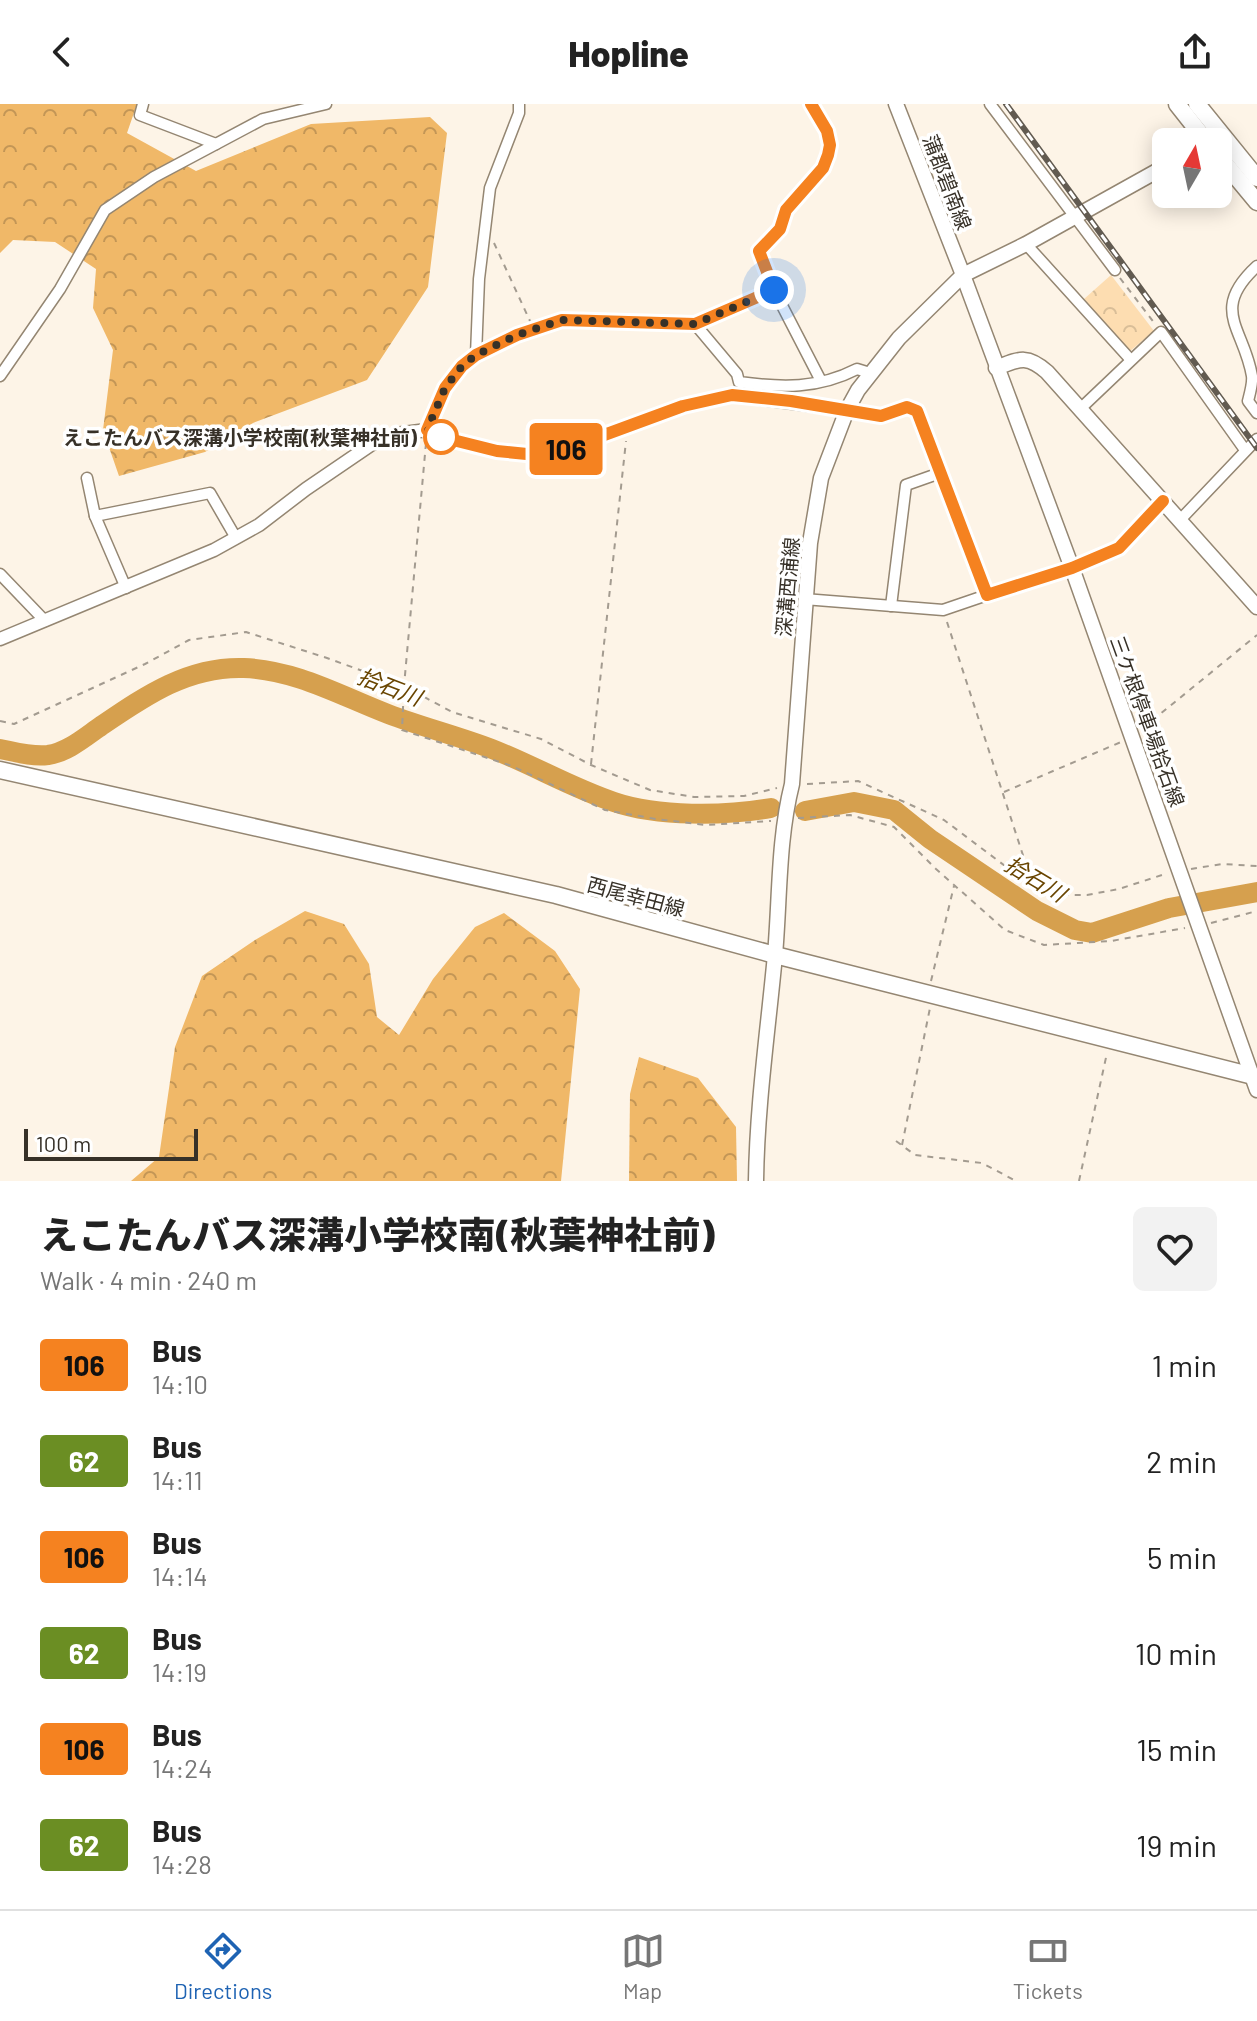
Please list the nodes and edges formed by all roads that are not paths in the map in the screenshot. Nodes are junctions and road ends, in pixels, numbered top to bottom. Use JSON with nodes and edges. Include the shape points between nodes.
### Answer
{"nodes":[{"id":1,"x":143,"y":104,"type":"edge"},
{"id":2,"x":326,"y":104,"type":"edge"},
{"id":3,"x":519,"y":104,"type":"edge"},
{"id":4,"x":811,"y":104,"type":"edge"},
{"id":5,"x":896,"y":104,"type":"edge"},
{"id":6,"x":990,"y":104,"type":"edge"},
{"id":7,"x":1177,"y":104,"type":"edge"},
{"id":8,"x":1197,"y":104,"type":"edge"},
{"id":9,"x":1198,"y":128,"type":"edge"},
{"id":10,"x":1204,"y":128,"type":"edge"},
{"id":11,"x":216,"y":144,"type":"junction"},
{"id":12,"x":1232,"y":158,"type":"edge"},
{"id":13,"x":1232,"y":172,"type":"edge"},
{"id":14,"x":1152,"y":174,"type":"edge"},
{"id":15,"x":1257,"y":178,"type":"edge"},
{"id":16,"x":1257,"y":202,"type":"edge"},
{"id":17,"x":1075,"y":218,"type":"junction"},
{"id":18,"x":1026,"y":244,"type":"junction"},
{"id":19,"x":759,"y":251,"type":"joint"},
{"id":20,"x":1257,"y":266,"type":"edge"},
{"id":21,"x":1115,"y":270,"type":"road end"},
{"id":22,"x":963,"y":275,"type":"junction"},
{"id":23,"x":774,"y":290,"type":"junction"},
{"id":24,"x":695,"y":324,"type":"junction"},
{"id":25,"x":476,"y":355,"type":"junction"},
{"id":26,"x":1130,"y":359,"type":"junction"},
{"id":27,"x":996,"y":368,"type":"junction"},
{"id":28,"x":870,"y":373,"type":"junction"},
{"id":29,"x":0,"y":376,"type":"edge"},
{"id":30,"x":821,"y":381,"type":"junction"},
{"id":31,"x":739,"y":382,"type":"junction"},
{"id":32,"x":732,"y":395,"type":"junction"},
{"id":33,"x":847,"y":410,"type":"junction"},
{"id":34,"x":1079,"y":410,"type":"junction"},
{"id":35,"x":1257,"y":413,"type":"edge"},
{"id":36,"x":427,"y":430,"type":"junction"},
{"id":37,"x":1257,"y":439,"type":"edge"},
{"id":38,"x":1245,"y":450,"type":"junction"},
{"id":39,"x":940,"y":473,"type":"junction"},
{"id":40,"x":87,"y":478,"type":"dead end"},
{"id":41,"x":1163,"y":501,"type":"junction"},
{"id":42,"x":95,"y":516,"type":"junction"},
{"id":43,"x":1180,"y":520,"type":"junction"},
{"id":44,"x":236,"y":538,"type":"junction"},
{"id":45,"x":1072,"y":568,"type":"junction"},
{"id":46,"x":0,"y":574,"type":"edge"},
{"id":47,"x":126,"y":588,"type":"junction"},
{"id":48,"x":987,"y":595,"type":"junction"},
{"id":49,"x":804,"y":599,"type":"junction"},
{"id":50,"x":891,"y":606,"type":"junction"},
{"id":51,"x":1257,"y":607,"type":"edge"},
{"id":52,"x":45,"y":621,"type":"junction"},
{"id":53,"x":0,"y":639,"type":"edge"},
{"id":54,"x":0,"y":770,"type":"edge"},
{"id":55,"x":775,"y":955,"type":"junction"},
{"id":56,"x":1255,"y":1081,"type":"edge"},
{"id":57,"x":756,"y":1181,"type":"edge"}],
"edges":[{"from":1,"to":11,"type":"street","via":[[140,115]]},
{"from":2,"to":11,"type":"street","via":[[263,119]]},
{"from":3,"to":25,"type":"street","via":[[490,188]]},
{"from":4,"to":19,"type":"lane","via":[[827,131],[828,155],[786,210],[780,229]]},
{"from":5,"to":22,"type":"main road","name":"蒲郡碧南線"},
{"from":6,"to":17,"type":"street"},
{"from":7,"to":9,"type":"main road"},
{"from":8,"to":10,"type":"main road"},
{"from":11,"to":29,"type":"street","via":[[105,210],[60,289]]},
{"from":12,"to":15,"type":"main road"},
{"from":13,"to":16,"type":"main road"},
{"from":14,"to":17,"type":"main road","name":"深溝西浦線"},
{"from":17,"to":18,"type":"main road","name":"深溝西浦線"},
{"from":17,"to":21,"type":"street"},
{"from":18,"to":22,"type":"main road","name":"深溝西浦線"},
{"from":18,"to":26,"type":"street"},
{"from":19,"to":23,"type":"street"},
{"from":20,"to":35,"type":"street","via":[[1235,295],[1231,310],[1253,378],[1248,401]]},
{"from":22,"to":27,"type":"main road","name":"三ケ根停車場拾石線"},
{"from":22,"to":28,"type":"main road","name":"深溝西浦線"},
{"from":23,"to":24,"type":"street"},
{"from":23,"to":30,"type":"street"},
{"from":24,"to":25,"type":"street","via":[[562,320]]},
{"from":24,"to":31,"type":"street"},
{"from":25,"to":36,"type":"street","via":[[445,388]]},
{"from":26,"to":34,"type":"street"},
{"from":26,"to":38,"type":"street","via":[[1161,332]]},
{"from":27,"to":34,"type":"main road","via":[[1034,360]]},
{"from":27,"to":45,"type":"main road","name":"三ケ根停車場拾石線"},
{"from":28,"to":30,"type":"street","via":[[857,369]]},
{"from":28,"to":33,"type":"main road","name":"深溝西浦線"},
{"from":30,"to":31,"type":"street","via":[[804,387]]},
{"from":31,"to":32,"type":"street"},
{"from":32,"to":33,"type":"street"},
{"from":32,"to":36,"type":"street","via":[[683,406],[547,456],[497,451]]},
{"from":33,"to":39,"type":"street","via":[[881,416],[907,407],[917,411]]},
{"from":33,"to":49,"type":"main road","name":"深溝西浦線","via":[[821,478]]},
{"from":34,"to":41,"type":"main road"},
{"from":36,"to":44,"type":"street","via":[[372,444]]},
{"from":37,"to":38,"type":"street"},
{"from":38,"to":43,"type":"street"},
{"from":39,"to":48,"type":"street"},
{"from":39,"to":50,"type":"street","via":[[906,485]]},
{"from":40,"to":42,"type":"street"},
{"from":41,"to":43,"type":"main road"},
{"from":41,"to":45,"type":"street","via":[[1119,548]]},
{"from":42,"to":44,"type":"street","via":[[210,493]]},
{"from":42,"to":47,"type":"street"},
{"from":43,"to":51,"type":"main road"},
{"from":44,"to":47,"type":"street"},
{"from":45,"to":48,"type":"street"},
{"from":45,"to":56,"type":"main road","name":"三ケ根停車場拾石線"},
{"from":46,"to":52,"type":"street"},
{"from":47,"to":52,"type":"street"},
{"from":48,"to":50,"type":"street","via":[[943,610]]},
{"from":49,"to":50,"type":"street"},
{"from":49,"to":55,"type":"main road","name":"深溝西浦線"},
{"from":52,"to":53,"type":"street"},
{"from":54,"to":55,"type":"main road","name":"西尾幸田線","via":[[556,895]]},
{"from":55,"to":56,"type":"main road","name":"西尾幸田線"},
{"from":55,"to":57,"type":"main road","name":"深溝西浦線"}]}
